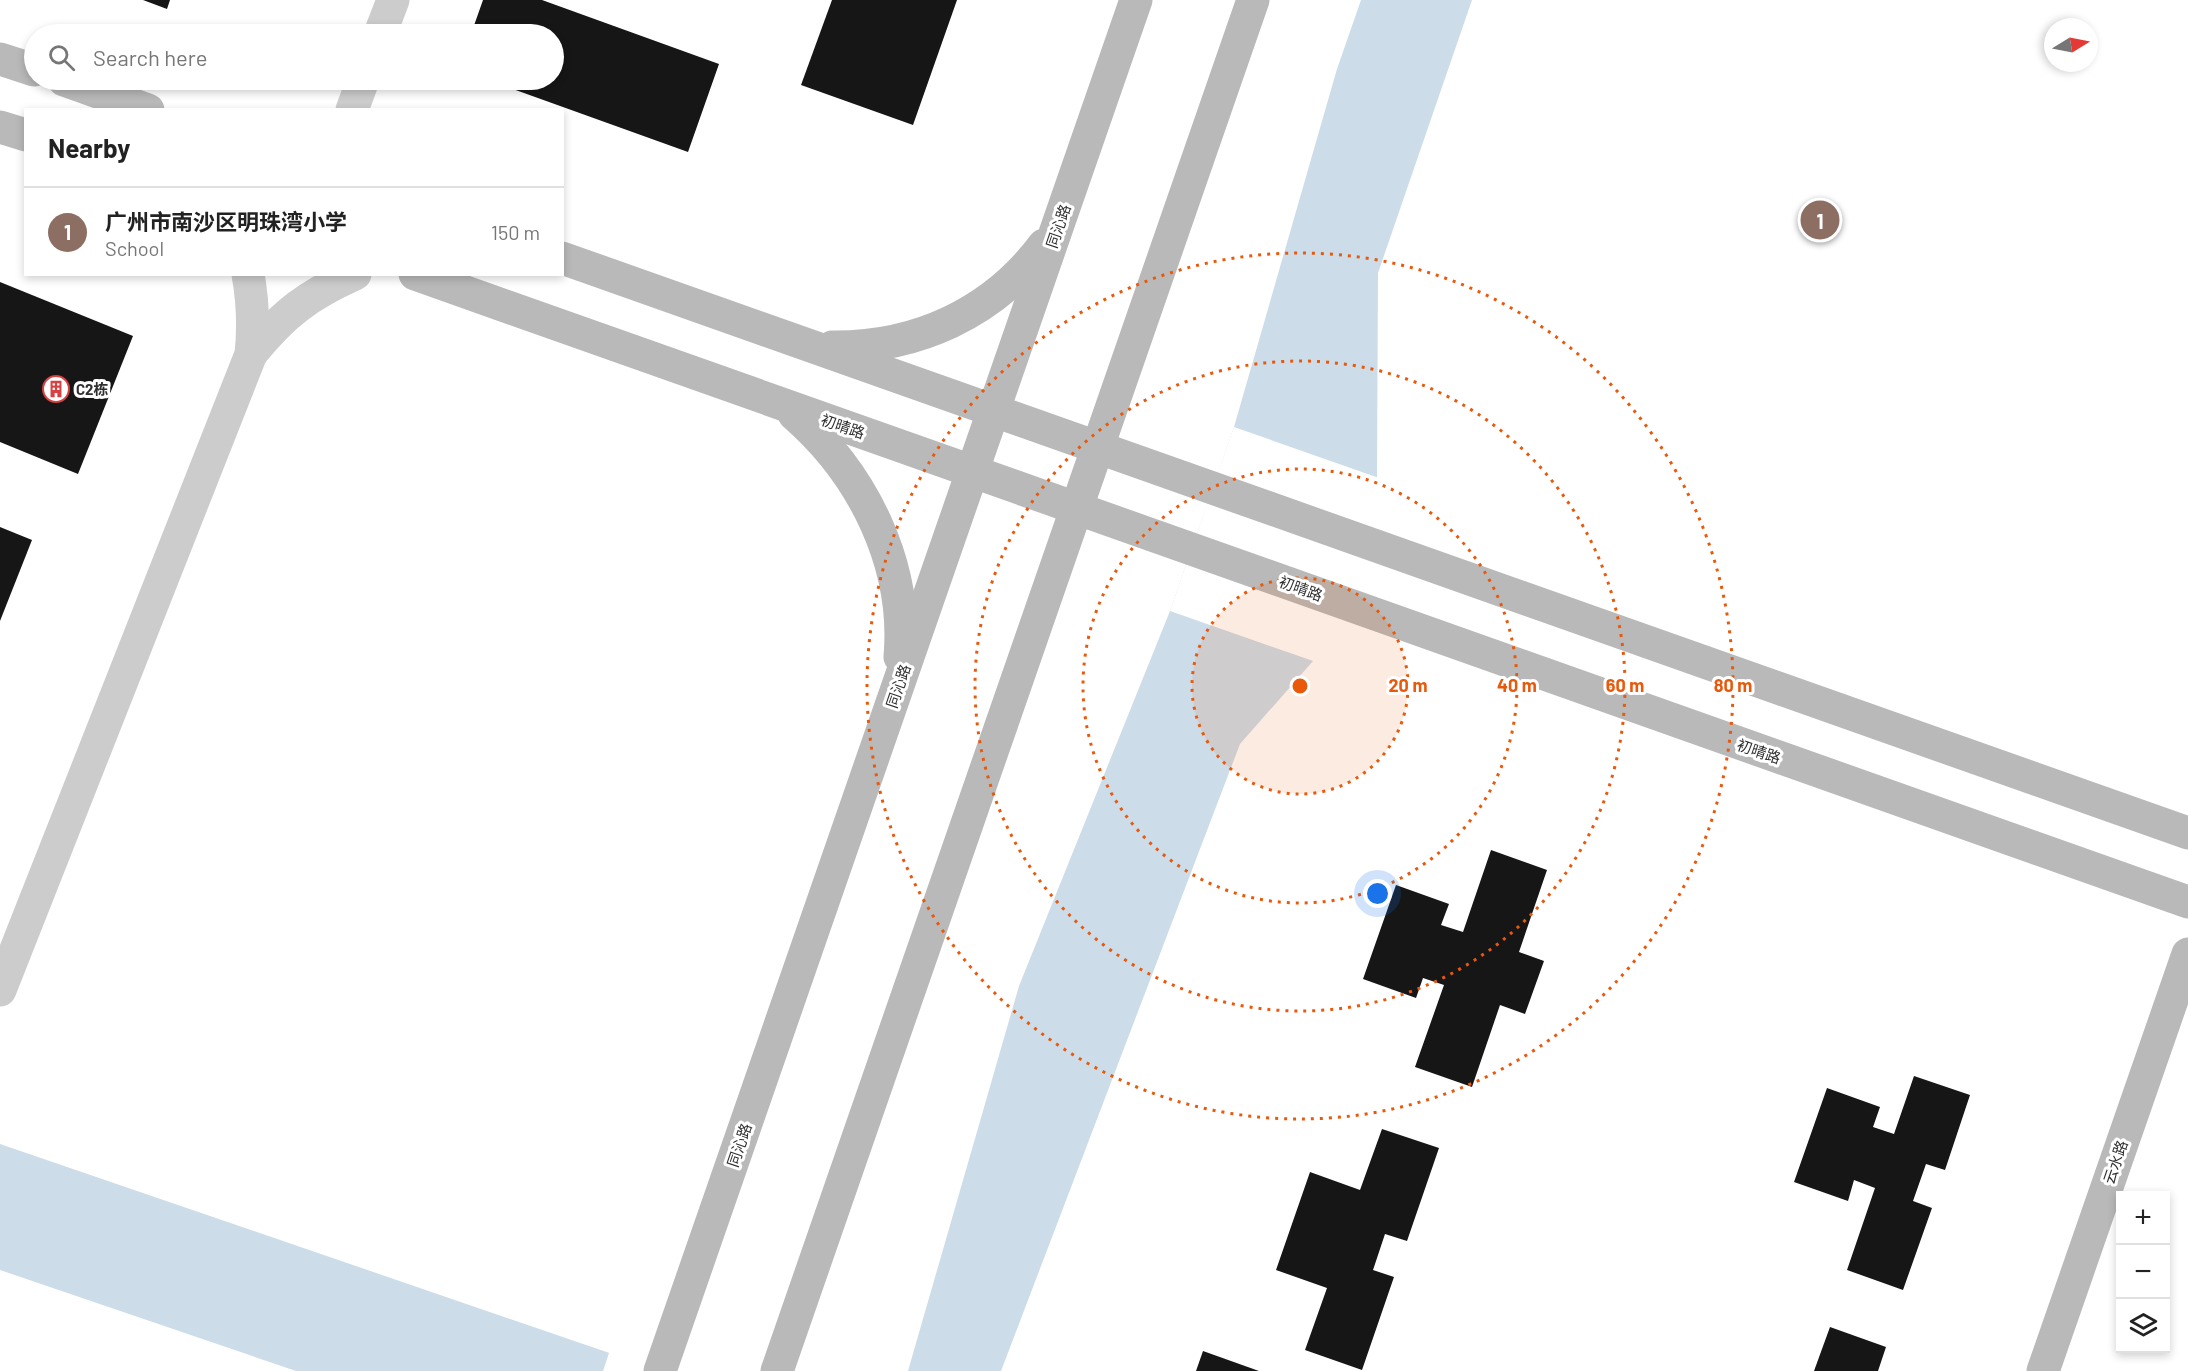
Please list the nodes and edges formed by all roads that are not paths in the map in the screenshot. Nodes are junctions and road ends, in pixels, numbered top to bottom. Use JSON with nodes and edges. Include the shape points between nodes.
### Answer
{"nodes":[{"id":1,"x":393,"y":0,"type":"edge"},
{"id":2,"x":1136,"y":0,"type":"edge"},
{"id":3,"x":1253,"y":0,"type":"edge"},
{"id":4,"x":384,"y":24,"type":"edge"},
{"id":5,"x":0,"y":59,"type":"edge"},
{"id":6,"x":24,"y":67,"type":"edge"},
{"id":7,"x":92,"y":90,"type":"edge"},
{"id":8,"x":359,"y":90,"type":"edge"},
{"id":9,"x":142,"y":108,"type":"edge"},
{"id":10,"x":353,"y":108,"type":"edge"},
{"id":11,"x":0,"y":127,"type":"edge"},
{"id":12,"x":24,"y":134,"type":"edge"},
{"id":13,"x":1060,"y":220,"type":"junction"},
{"id":14,"x":564,"y":259,"type":"edge"},
{"id":15,"x":248,"y":276,"type":"edge"},
{"id":16,"x":351,"y":276,"type":"edge"},
{"id":17,"x":421,"y":276,"type":"edge"},
{"id":18,"x":804,"y":344,"type":"junction"},
{"id":19,"x":251,"y":354,"type":"junction"},
{"id":20,"x":784,"y":405,"type":"junction"},
{"id":21,"x":994,"y":410,"type":"junction"},
{"id":22,"x":1098,"y":447,"type":"junction"},
{"id":23,"x":972,"y":472,"type":"junction"},
{"id":24,"x":1076,"y":509,"type":"junction"},
{"id":25,"x":898,"y":687,"type":"junction"},
{"id":26,"x":2188,"y":833,"type":"edge"},
{"id":27,"x":2188,"y":902,"type":"edge"},
{"id":28,"x":2188,"y":954,"type":"edge"},
{"id":29,"x":0,"y":990,"type":"edge"},
{"id":30,"x":660,"y":1371,"type":"edge"},
{"id":31,"x":777,"y":1371,"type":"edge"},
{"id":32,"x":2043,"y":1371,"type":"edge"}],
"edges":[{"from":1,"to":4,"type":"street"},
{"from":2,"to":13,"type":"main road","name":"同沁路"},
{"from":3,"to":22,"type":"main road"},
{"from":5,"to":6,"type":"main road"},
{"from":7,"to":9,"type":"main road"},
{"from":8,"to":10,"type":"street"},
{"from":11,"to":12,"type":"main road"},
{"from":13,"to":18,"type":"main road","via":[[1024,270],[978,308],[951,323],[874,345]]},
{"from":13,"to":21,"type":"main road","name":"同沁路"},
{"from":14,"to":18,"type":"main road"},
{"from":15,"to":19,"type":"street","via":[[254,327]]},
{"from":16,"to":19,"type":"street","via":[[297,305]]},
{"from":17,"to":20,"type":"main road","name":"初晴路"},
{"from":18,"to":21,"type":"main road"},
{"from":19,"to":29,"type":"street"},
{"from":20,"to":23,"type":"main road","name":"初晴路"},
{"from":20,"to":25,"type":"main road","via":[[834,454],[877,525],[895,581],[900,616]]},
{"from":21,"to":22,"type":"main road"},
{"from":21,"to":23,"type":"main road","name":"同沁路"},
{"from":22,"to":24,"type":"main road"},
{"from":22,"to":26,"type":"main road"},
{"from":23,"to":24,"type":"main road","name":"初晴路"},
{"from":23,"to":25,"type":"main road","name":"同沁路"},
{"from":24,"to":27,"type":"main road","name":"初晴路"},
{"from":24,"to":31,"type":"main road"},
{"from":25,"to":30,"type":"main road","name":"同沁路"},
{"from":28,"to":32,"type":"main road","name":"云水路"}]}
